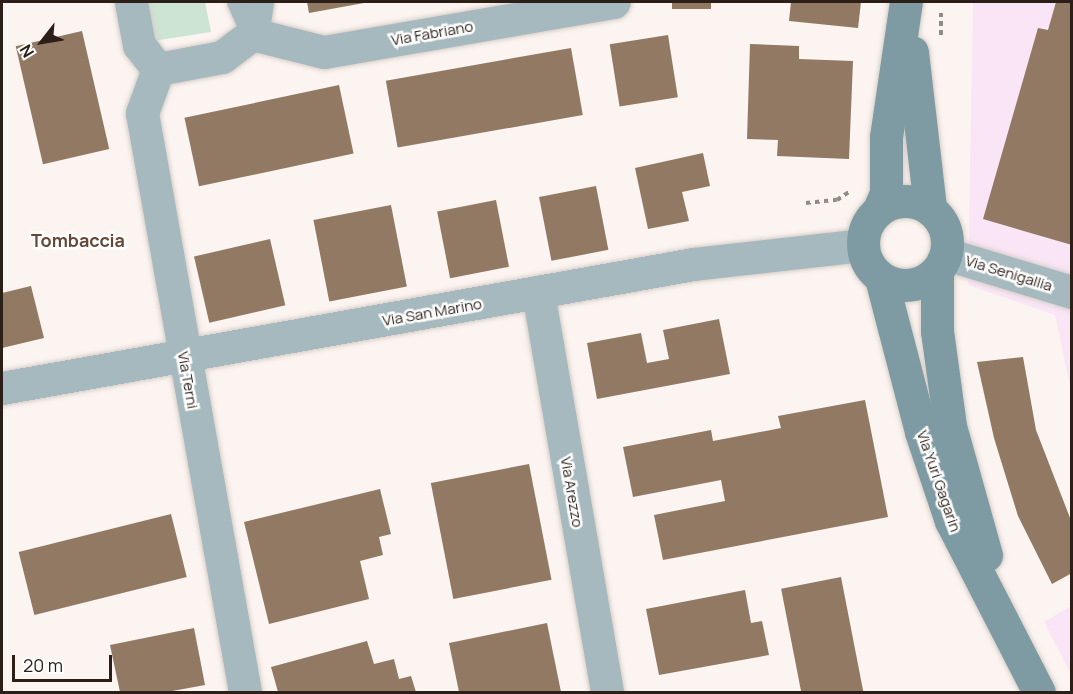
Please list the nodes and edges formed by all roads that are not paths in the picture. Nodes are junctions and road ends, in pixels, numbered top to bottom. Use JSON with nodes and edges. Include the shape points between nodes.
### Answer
{"nodes":[{"id":1,"x":131,"y":2,"type":"edge"},
{"id":2,"x":237,"y":2,"type":"edge"},
{"id":3,"x":257,"y":2,"type":"edge"},
{"id":4,"x":614,"y":2,"type":"edge"},
{"id":5,"x":907,"y":2,"type":"edge"},
{"id":6,"x":252,"y":34,"type":"junction"},
{"id":7,"x":158,"y":69,"type":"junction"},
{"id":8,"x":930,"y":208,"type":"junction"},
{"id":9,"x":879,"y":209,"type":"junction"},
{"id":10,"x":863,"y":245,"type":"junction"},
{"id":11,"x":942,"y":263,"type":"junction"},
{"id":12,"x":881,"y":278,"type":"junction"},
{"id":13,"x":538,"y":292,"type":"junction"},
{"id":14,"x":1071,"y":292,"type":"edge"},
{"id":15,"x":184,"y":358,"type":"junction"},
{"id":16,"x":2,"y":388,"type":"edge"},
{"id":17,"x":1034,"y":683,"type":"edge"},
{"id":18,"x":245,"y":693,"type":"edge"},
{"id":19,"x":607,"y":693,"type":"edge"}],
"edges":[{"from":1,"to":7,"type":"street","via":[[139,45]]},
{"from":2,"to":6,"type":"lane"},
{"from":3,"to":6,"type":"street"},
{"from":4,"to":6,"type":"street","name":"Via Fabriano","via":[[324,52]]},
{"from":5,"to":8,"type":"main road","name":"Via Yuri Gagarin","via":[[918,137]]},
{"from":5,"to":9,"type":"main road","name":"Via Yuri Gagarin","via":[[886,137],[886,193]]},
{"from":6,"to":7,"type":"street","via":[[222,57]]},
{"from":7,"to":15,"type":"street","name":"Via Terni","via":[[142,112]]},
{"from":8,"to":9,"type":"main road","via":[[904,201]]},
{"from":8,"to":11,"type":"main road","name":"Via Yuri Gagarin","via":[[947,237]]},
{"from":9,"to":10,"type":"main road","name":"Via Yuri Gagarin","via":[[870,219]]},
{"from":10,"to":12,"type":"main road","name":"Via Yuri Gagarin","via":[[868,264]]},
{"from":10,"to":13,"type":"street","name":"Via San Marino","via":[[693,264]]},
{"from":11,"to":12,"type":"main road","via":[[910,285]]},
{"from":11,"to":14,"type":"street","name":"Via Senigallia"},
{"from":11,"to":17,"type":"main road","name":"Via Yuri Gagarin","via":[[937,331],[950,426],[980,534]]},
{"from":12,"to":17,"type":"main road","name":"Via Yuri Gagarin","via":[[921,432],[951,521]]},
{"from":13,"to":15,"type":"street","name":"Via San Marino"},
{"from":13,"to":19,"type":"street","name":"Via Arezzo"},
{"from":15,"to":16,"type":"street","name":"Via San Marino"},
{"from":15,"to":18,"type":"street","name":"Via Terni"}]}
